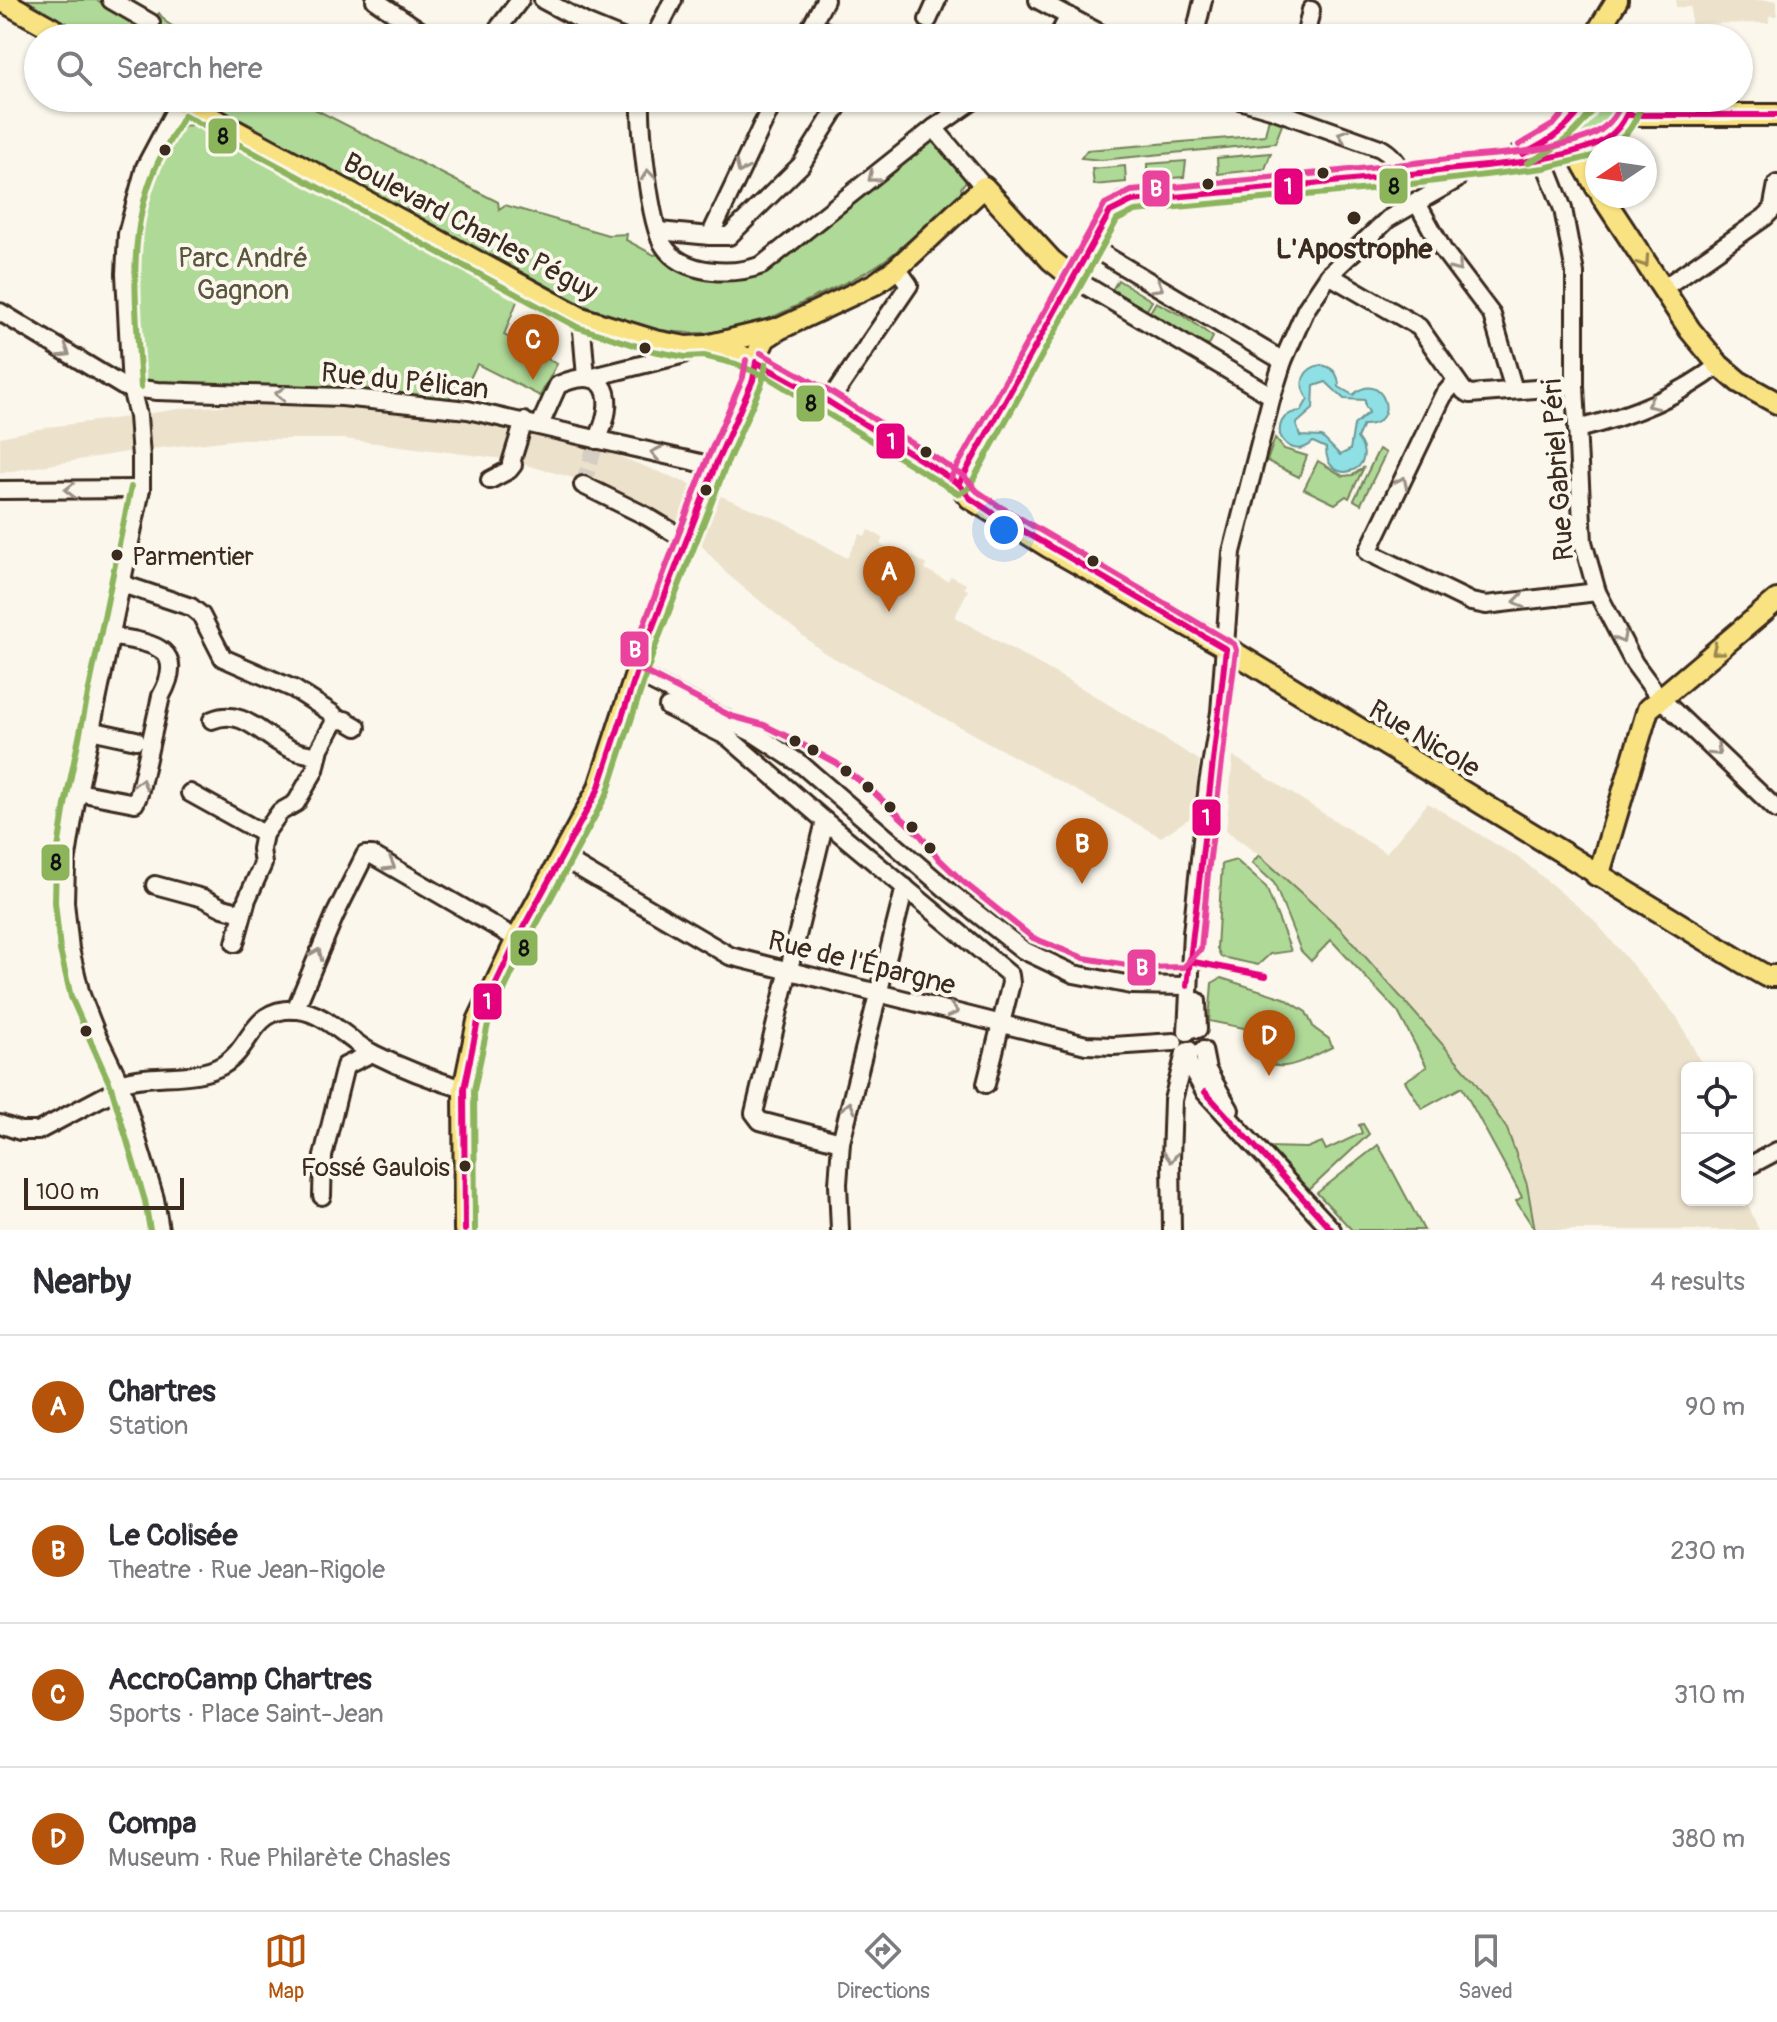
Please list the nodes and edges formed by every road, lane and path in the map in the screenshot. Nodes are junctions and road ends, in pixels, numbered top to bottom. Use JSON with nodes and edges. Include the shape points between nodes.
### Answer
{"nodes":[{"id":1,"x":1,"y":0,"type":"edge"},
{"id":2,"x":111,"y":0,"type":"edge"},
{"id":3,"x":375,"y":0,"type":"edge"},
{"id":4,"x":520,"y":0,"type":"edge"},
{"id":5,"x":543,"y":0,"type":"edge"},
{"id":6,"x":673,"y":0,"type":"edge"},
{"id":7,"x":825,"y":0,"type":"edge"},
{"id":8,"x":937,"y":0,"type":"edge"},
{"id":9,"x":1038,"y":0,"type":"edge"},
{"id":10,"x":1203,"y":0,"type":"edge"},
{"id":11,"x":1617,"y":0,"type":"edge"},
{"id":12,"x":1311,"y":10,"type":"dead end"},
{"id":13,"x":1069,"y":16,"type":"junction"},
{"id":14,"x":928,"y":20,"type":"dead end"},
{"id":15,"x":151,"y":23,"type":"dead end"},
{"id":16,"x":44,"y":24,"type":"edge"},
{"id":17,"x":410,"y":24,"type":"edge"},
{"id":18,"x":502,"y":24,"type":"edge"},
{"id":19,"x":588,"y":24,"type":"edge"},
{"id":20,"x":661,"y":24,"type":"edge"},
{"id":21,"x":812,"y":24,"type":"edge"},
{"id":22,"x":1065,"y":24,"type":"edge"},
{"id":23,"x":1084,"y":24,"type":"edge"},
{"id":24,"x":1197,"y":24,"type":"edge"},
{"id":25,"x":1308,"y":24,"type":"edge"},
{"id":26,"x":1607,"y":24,"type":"edge"},
{"id":27,"x":171,"y":112,"type":"edge"},
{"id":28,"x":201,"y":112,"type":"edge"},
{"id":29,"x":642,"y":112,"type":"edge"},
{"id":30,"x":768,"y":112,"type":"edge"},
{"id":31,"x":834,"y":112,"type":"edge"},
{"id":32,"x":957,"y":112,"type":"edge"},
{"id":33,"x":1296,"y":112,"type":"edge"},
{"id":34,"x":1578,"y":112,"type":"edge"},
{"id":35,"x":1628,"y":112,"type":"edge"},
{"id":36,"x":1728,"y":112,"type":"edge"},
{"id":37,"x":1777,"y":115,"type":"edge"},
{"id":38,"x":934,"y":128,"type":"junction"},
{"id":39,"x":1564,"y":130,"type":"junction"},
{"id":40,"x":1576,"y":151,"type":"junction"},
{"id":41,"x":1543,"y":158,"type":"junction"},
{"id":42,"x":1508,"y":161,"type":"junction"},
{"id":43,"x":1585,"y":167,"type":"edge"},
{"id":44,"x":1464,"y":168,"type":"junction"},
{"id":45,"x":1404,"y":175,"type":"junction"},
{"id":46,"x":1777,"y":184,"type":"edge"},
{"id":47,"x":984,"y":187,"type":"junction"},
{"id":48,"x":1416,"y":201,"type":"junction"},
{"id":49,"x":1610,"y":208,"type":"edge"},
{"id":50,"x":659,"y":231,"type":"junction"},
{"id":51,"x":710,"y":236,"type":"junction"},
{"id":52,"x":1091,"y":247,"type":"junction"},
{"id":53,"x":897,"y":268,"type":"junction"},
{"id":54,"x":1329,"y":275,"type":"junction"},
{"id":55,"x":1073,"y":278,"type":"junction"},
{"id":56,"x":1662,"y":289,"type":"junction"},
{"id":57,"x":0,"y":312,"type":"edge"},
{"id":58,"x":581,"y":318,"type":"junction"},
{"id":59,"x":779,"y":329,"type":"junction"},
{"id":60,"x":701,"y":347,"type":"junction"},
{"id":61,"x":1283,"y":361,"type":"junction"},
{"id":62,"x":756,"y":362,"type":"junction"},
{"id":63,"x":1719,"y":365,"type":"junction"},
{"id":64,"x":589,"y":377,"type":"junction"},
{"id":65,"x":1456,"y":381,"type":"junction"},
{"id":66,"x":1575,"y":386,"type":"junction"},
{"id":67,"x":131,"y":388,"type":"junction"},
{"id":68,"x":1514,"y":390,"type":"junction"},
{"id":69,"x":834,"y":395,"type":"dead end"},
{"id":70,"x":1272,"y":396,"type":"junction"},
{"id":71,"x":1777,"y":403,"type":"edge"},
{"id":72,"x":532,"y":423,"type":"junction"},
{"id":73,"x":1577,"y":429,"type":"junction"},
{"id":74,"x":597,"y":440,"type":"junction"},
{"id":75,"x":716,"y":464,"type":"junction"},
{"id":76,"x":490,"y":480,"type":"dead end"},
{"id":77,"x":959,"y":484,"type":"junction"},
{"id":78,"x":583,"y":485,"type":"dead end"},
{"id":79,"x":141,"y":489,"type":"junction"},
{"id":80,"x":0,"y":490,"type":"edge"},
{"id":81,"x":686,"y":540,"type":"junction"},
{"id":82,"x":122,"y":584,"type":"junction"},
{"id":83,"x":1597,"y":592,"type":"junction"},
{"id":84,"x":1777,"y":600,"type":"edge"},
{"id":85,"x":110,"y":636,"type":"junction"},
{"id":86,"x":1226,"y":649,"type":"junction"},
{"id":87,"x":637,"y":674,"type":"junction"},
{"id":88,"x":1659,"y":697,"type":"junction"},
{"id":89,"x":668,"y":707,"type":"dead end"},
{"id":90,"x":334,"y":719,"type":"junction"},
{"id":91,"x":212,"y":720,"type":"dead end"},
{"id":92,"x":357,"y":727,"type":"dead end"},
{"id":93,"x":1217,"y":728,"type":"junction"},
{"id":94,"x":90,"y":730,"type":"junction"},
{"id":95,"x":136,"y":740,"type":"dead end"},
{"id":96,"x":318,"y":756,"type":"junction"},
{"id":97,"x":78,"y":792,"type":"junction"},
{"id":98,"x":190,"y":793,"type":"dead end"},
{"id":99,"x":1777,"y":810,"type":"edge"},
{"id":100,"x":825,"y":821,"type":"junction"},
{"id":101,"x":264,"y":834,"type":"junction"},
{"id":102,"x":561,"y":857,"type":"junction"},
{"id":103,"x":1596,"y":875,"type":"junction"},
{"id":104,"x":155,"y":885,"type":"dead end"},
{"id":105,"x":905,"y":887,"type":"junction"},
{"id":106,"x":242,"y":913,"type":"junction"},
{"id":107,"x":517,"y":939,"type":"junction"},
{"id":108,"x":235,"y":943,"type":"dead end"},
{"id":109,"x":789,"y":971,"type":"junction"},
{"id":110,"x":1777,"y":976,"type":"edge"},
{"id":111,"x":1187,"y":986,"type":"junction"},
{"id":112,"x":877,"y":992,"type":"junction"},
{"id":113,"x":295,"y":1010,"type":"junction"},
{"id":114,"x":1001,"y":1022,"type":"junction"},
{"id":115,"x":1189,"y":1042,"type":"junction"},
{"id":116,"x":372,"y":1053,"type":"junction"},
{"id":117,"x":120,"y":1083,"type":"junction"},
{"id":118,"x":986,"y":1084,"type":"dead end"},
{"id":119,"x":464,"y":1089,"type":"junction"},
{"id":120,"x":0,"y":1124,"type":"edge"},
{"id":121,"x":841,"y":1142,"type":"junction"},
{"id":122,"x":1777,"y":1151,"type":"edge"},
{"id":123,"x":1753,"y":1164,"type":"edge"},
{"id":124,"x":322,"y":1196,"type":"dead end"},
{"id":125,"x":160,"y":1230,"type":"edge"},
{"id":126,"x":465,"y":1230,"type":"edge"},
{"id":127,"x":840,"y":1230,"type":"edge"},
{"id":128,"x":1172,"y":1230,"type":"edge"},
{"id":129,"x":1332,"y":1230,"type":"edge"}],
"edges":[{"from":1,"to":16,"type":"main road"},
{"from":2,"to":15,"type":"street"},
{"from":3,"to":17,"type":"street"},
{"from":4,"to":18,"type":"street"},
{"from":5,"to":19,"type":"street"},
{"from":6,"to":20,"type":"street"},
{"from":7,"to":21,"type":"street"},
{"from":8,"to":14,"type":"street"},
{"from":9,"to":13,"type":"street"},
{"from":10,"to":24,"type":"street"},
{"from":11,"to":26,"type":"main road"},
{"from":12,"to":25,"type":"street"},
{"from":13,"to":22,"type":"street"},
{"from":13,"to":23,"type":"street"},
{"from":27,"to":67,"type":"street","via":[[145,167],[127,234]]},
{"from":28,"to":58,"type":"main road","name":"Boulevard Charles Péguy"},
{"from":50,"to":29,"type":"street","one_way":true},
{"from":30,"to":51,"type":"street","one_way":true},
{"from":31,"to":51,"type":"street","via":[[785,183],[729,236]]},
{"from":32,"to":38,"type":"street"},
{"from":45,"to":33,"type":"street","one_way":true,"via":[[1388,152]]},
{"from":34,"to":39,"type":"main road"},
{"from":35,"to":40,"type":"main road","via":[[1619,129]]},
{"from":36,"to":37,"type":"main road"},
{"from":38,"to":47,"type":"street"},
{"from":38,"to":50,"type":"street","one_way":true,"via":[[762,265],[747,271],[702,270],[666,249]]},
{"from":39,"to":40,"type":"main road"},
{"from":39,"to":42,"type":"main road"},
{"from":40,"to":41,"type":"main road"},
{"from":40,"to":43,"type":"main road"},
{"from":41,"to":42,"type":"main road"},
{"from":41,"to":66,"type":"street","name":"Rue Gabriel Péri","via":[[1563,209],[1575,273]]},
{"from":42,"to":44,"type":"main road"},
{"from":44,"to":45,"type":"main road"},
{"from":44,"to":48,"type":"street","via":[[1456,180]]},
{"from":45,"to":52,"type":"main road","via":[[1132,201],[1110,212]]},
{"from":46,"to":56,"type":"street","via":[[1772,210],[1765,217]]},
{"from":47,"to":53,"type":"main road"},
{"from":47,"to":55,"type":"main road"},
{"from":48,"to":54,"type":"street","via":[[1375,230]]},
{"from":48,"to":68,"type":"street","one_way":true,"via":[[1443,250],[1492,315]]},
{"from":49,"to":56,"type":"main road","one_way":true},
{"from":50,"to":51,"type":"street"},
{"from":52,"to":55,"type":"main road"},
{"from":52,"to":61,"type":"street","one_way":true},
{"from":53,"to":59,"type":"main road","via":[[875,284]]},
{"from":53,"to":69,"type":"street","via":[[909,285]]},
{"from":54,"to":61,"type":"street","via":[[1306,309]]},
{"from":54,"to":65,"type":"street","via":[[1419,327]]},
{"from":55,"to":70,"type":"street"},
{"from":55,"to":77,"type":"street"},
{"from":56,"to":63,"type":"main road"},
{"from":57,"to":67,"type":"street","one_way":true},
{"from":58,"to":60,"type":"main road","name":"Boulevard Charles Péguy","via":[[655,341]]},
{"from":58,"to":64,"type":"street"},
{"from":59,"to":60,"type":"main road"},
{"from":59,"to":62,"type":"main road","via":[[765,338]]},
{"from":60,"to":62,"type":"main road","name":"Boulevard Charles Péguy"},
{"from":60,"to":64,"type":"street"},
{"from":61,"to":70,"type":"street"},
{"from":62,"to":75,"type":"main road"},
{"from":62,"to":77,"type":"main road","name":"Boulevard Charles Péguy"},
{"from":63,"to":71,"type":"main road"},
{"from":63,"to":73,"type":"street","one_way":true,"via":[[1653,404]]},
{"from":64,"to":72,"type":"street","via":[[558,385]]},
{"from":64,"to":74,"type":"street","via":[[601,382],[609,404]]},
{"from":65,"to":68,"type":"street","via":[[1470,394]]},
{"from":83,"to":65,"type":"street","one_way":true,"via":[[1486,605],[1368,552],[1443,396]]},
{"from":66,"to":68,"type":"street"},
{"from":66,"to":73,"type":"street","name":"Rue Gabriel Péri"},
{"from":72,"to":67,"type":"street","name":"Rue du Pélican","one_way":true,"via":[[420,404]]},
{"from":67,"to":79,"type":"street","via":[[138,416]]},
{"from":70,"to":86,"type":"street","via":[[1232,552]]},
{"from":72,"to":74,"type":"street","name":"Rue du Pélican"},
{"from":72,"to":76,"type":"street","via":[[513,465]]},
{"from":73,"to":83,"type":"street","name":"Rue Gabriel Péri","via":[[1583,542]]},
{"from":75,"to":74,"type":"street","name":"Rue du Pélican","one_way":true},
{"from":75,"to":81,"type":"main road"},
{"from":77,"to":86,"type":"main road","name":"Rue Nicole","via":[[970,498],[1000,517]]},
{"from":78,"to":81,"type":"street"},
{"from":79,"to":80,"type":"street","one_way":true},
{"from":79,"to":82,"type":"street"},
{"from":81,"to":87,"type":"main road"},
{"from":82,"to":85,"type":"street"},
{"from":82,"to":90,"type":"street","via":[[191,607],[201,615],[223,658],[294,689],[331,710]]},
{"from":83,"to":88,"type":"street","name":"Rue Gabriel Péri","one_way":true,"via":[[1634,663]]},
{"from":84,"to":88,"type":"main road","one_way":true},
{"from":85,"to":94,"type":"street"},
{"from":97,"to":85,"type":"street","one_way":true,"via":[[135,803],[169,682],[167,656],[161,648]]},
{"from":86,"to":93,"type":"street"},
{"from":86,"to":103,"type":"main road","name":"Rue Nicole"},
{"from":87,"to":102,"type":"main road","via":[[598,790]]},
{"from":87,"to":111,"type":"street","via":[[755,734],[802,765],[1023,950],[1074,974],[1131,985]]},
{"from":88,"to":99,"type":"street","name":"Rue Gabriel Péri","one_way":true},
{"from":88,"to":103,"type":"main road","via":[[1644,716]]},
{"from":89,"to":100,"type":"street","via":[[728,737]]},
{"from":90,"to":92,"type":"street"},
{"from":90,"to":96,"type":"street"},
{"from":91,"to":96,"type":"street","via":[[226,716],[249,722],[288,748]]},
{"from":93,"to":111,"type":"street"},
{"from":93,"to":115,"type":"street","via":[[1196,1015]]},
{"from":94,"to":95,"type":"street"},
{"from":94,"to":97,"type":"street"},
{"from":96,"to":101,"type":"street","via":[[296,803],[280,812]]},
{"from":97,"to":117,"type":"street","via":[[64,880],[70,949],[85,1009]]},
{"from":98,"to":101,"type":"street"},
{"from":100,"to":105,"type":"street"},
{"from":100,"to":109,"type":"street"},
{"from":101,"to":106,"type":"street","via":[[263,864]]},
{"from":102,"to":107,"type":"main road"},
{"from":102,"to":109,"type":"street","name":"Rue de l'Épargne","via":[[730,956]]},
{"from":103,"to":110,"type":"main road","name":"Rue Nicole","via":[[1766,976]]},
{"from":104,"to":106,"type":"street"},
{"from":105,"to":112,"type":"street"},
{"from":105,"to":114,"type":"street","via":[[1010,975]]},
{"from":106,"to":108,"type":"street"},
{"from":113,"to":107,"type":"street","one_way":true,"via":[[365,855]]},
{"from":107,"to":119,"type":"main road","via":[[478,1021]]},
{"from":109,"to":112,"type":"street","name":"Rue de l'Épargne"},
{"from":109,"to":121,"type":"street","via":[[754,1113],[760,1121]]},
{"from":111,"to":115,"type":"street"},
{"from":112,"to":114,"type":"street","name":"Rue de l'Épargne","one_way":true},
{"from":121,"to":112,"type":"street","one_way":true},
{"from":113,"to":116,"type":"street","via":[[315,1015]]},
{"from":113,"to":117,"type":"street","via":[[262,1019],[239,1052],[219,1067]]},
{"from":114,"to":115,"type":"street","name":"Rue de l'Épargne","via":[[1086,1045]]},
{"from":114,"to":118,"type":"street"},
{"from":115,"to":128,"type":"street","one_way":true,"via":[[1173,1100]]},
{"from":115,"to":129,"type":"street","via":[[1188,1062],[1205,1092]]},
{"from":116,"to":119,"type":"street"},
{"from":116,"to":124,"type":"street","via":[[345,1066],[323,1156]]},
{"from":117,"to":120,"type":"street","via":[[38,1131]]},
{"from":117,"to":125,"type":"street"},
{"from":119,"to":126,"type":"main road"},
{"from":121,"to":127,"type":"street"},
{"from":122,"to":123,"type":"street"}]}
